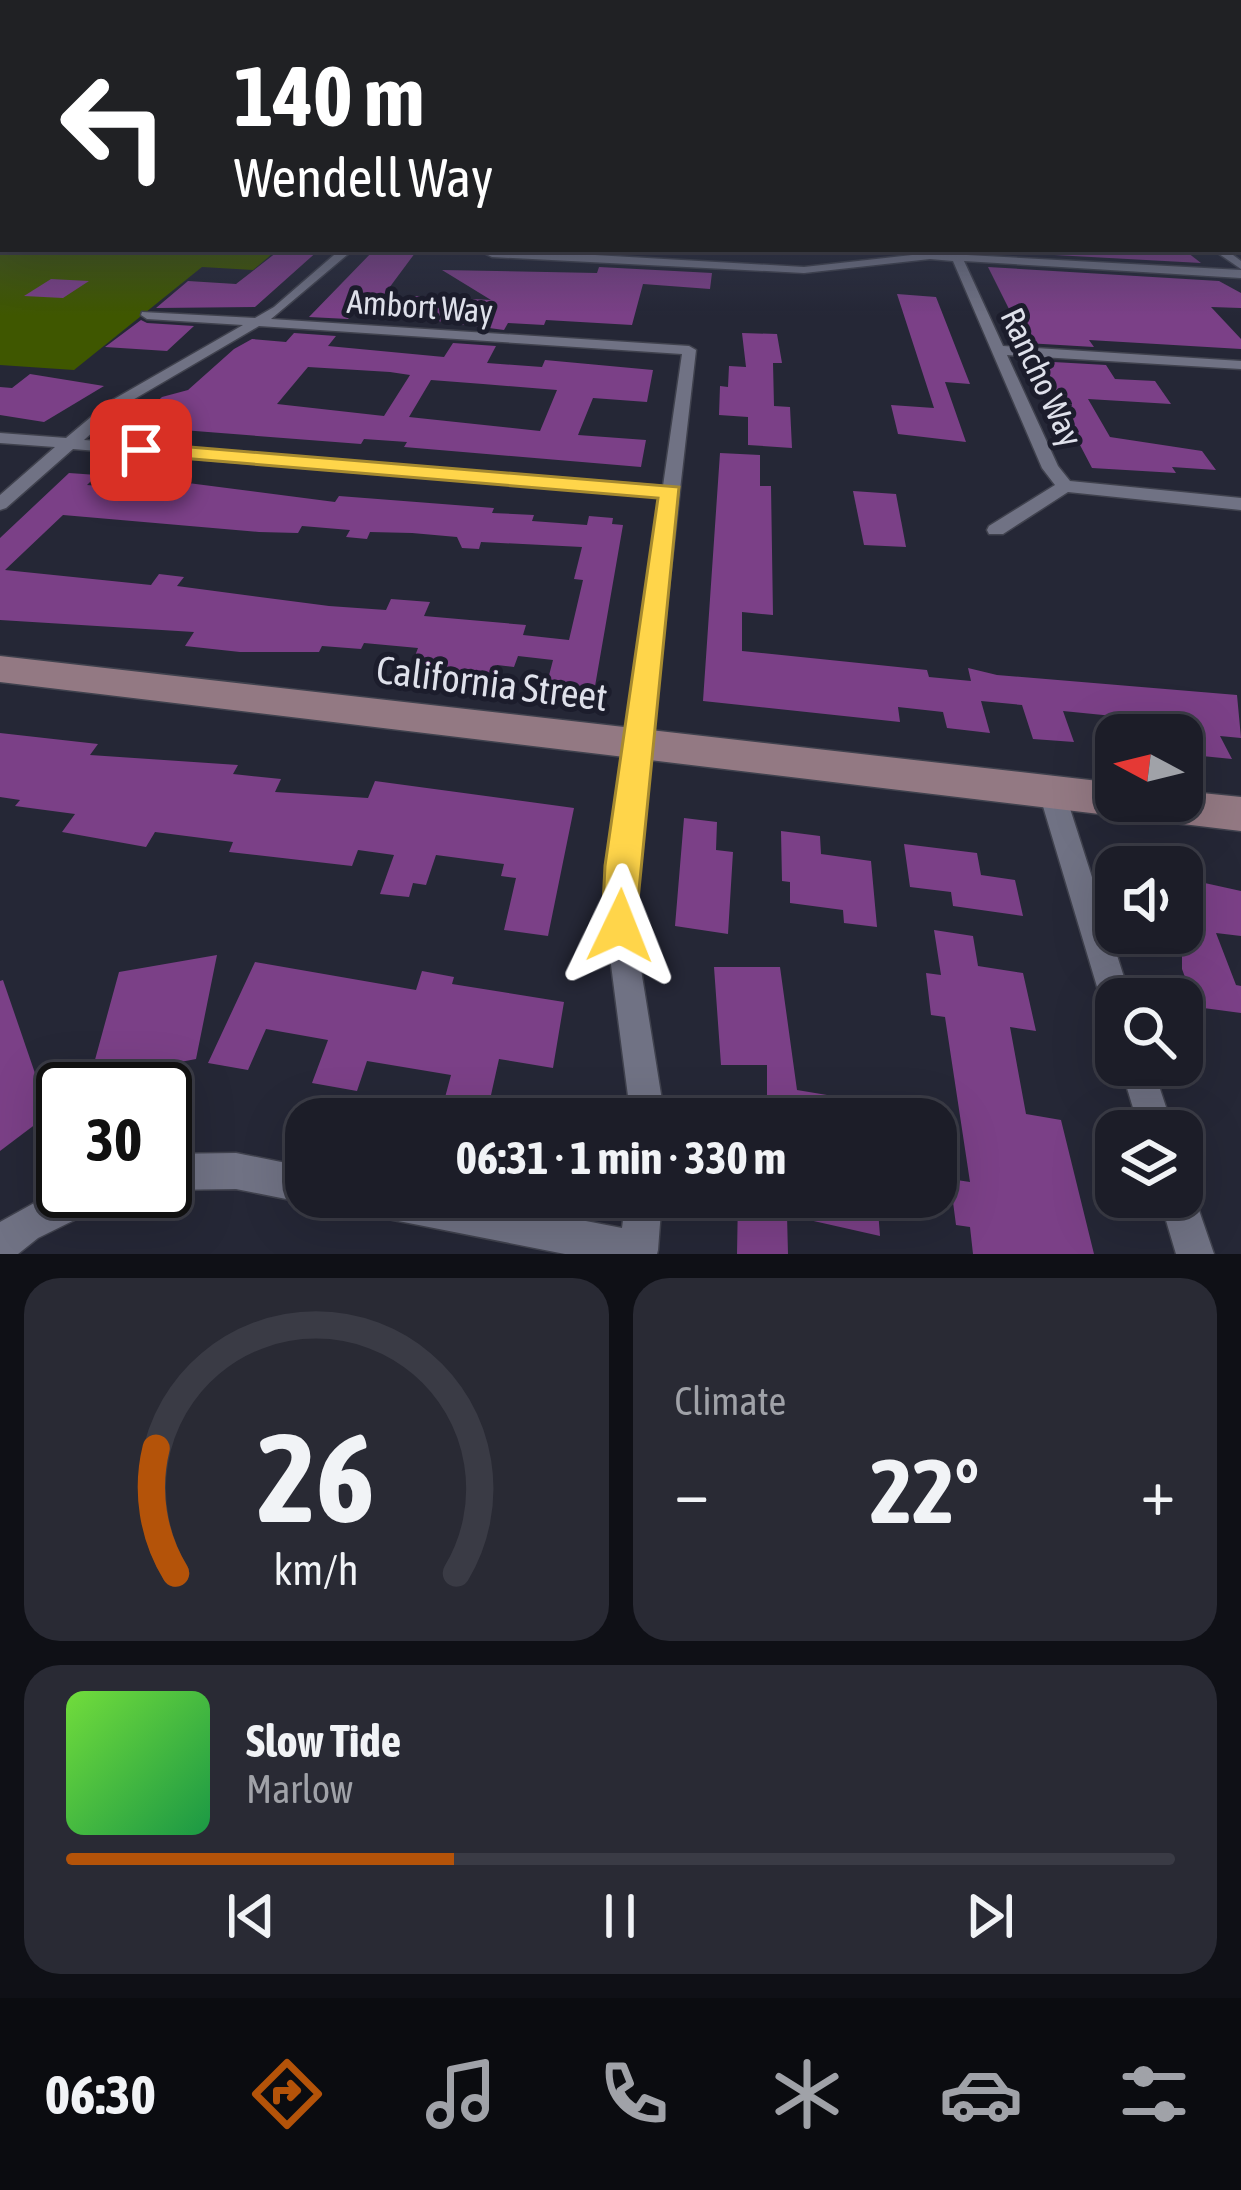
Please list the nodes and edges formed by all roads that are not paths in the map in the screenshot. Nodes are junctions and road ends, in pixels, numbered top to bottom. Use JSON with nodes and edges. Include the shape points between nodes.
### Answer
{"nodes":[{"id":1,"x":345,"y":252,"type":"edge"},
{"id":2,"x":510,"y":252,"type":"edge"},
{"id":3,"x":744,"y":252,"type":"edge"},
{"id":4,"x":924,"y":253,"type":"edge"},
{"id":5,"x":958,"y":260,"type":"junction"},
{"id":6,"x":743,"y":267,"type":"junction"},
{"id":7,"x":1241,"y":270,"type":"edge"},
{"id":8,"x":147,"y":315,"type":"dead end"},
{"id":9,"x":256,"y":322,"type":"junction"},
{"id":10,"x":995,"y":350,"type":"junction"},
{"id":11,"x":1241,"y":365,"type":"edge"},
{"id":12,"x":0,"y":438,"type":"edge"},
{"id":13,"x":69,"y":444,"type":"junction"},
{"id":14,"x":1064,"y":487,"type":"junction"},
{"id":15,"x":670,"y":492,"type":"junction"},
{"id":16,"x":1241,"y":504,"type":"edge"},
{"id":17,"x":0,"y":505,"type":"edge"},
{"id":18,"x":996,"y":530,"type":"dead end"},
{"id":19,"x":0,"y":669,"type":"edge"},
{"id":20,"x":639,"y":746,"type":"junction"},
{"id":21,"x":1052,"y":793,"type":"junction"},
{"id":22,"x":1095,"y":798,"type":"edge"},
{"id":23,"x":1203,"y":810,"type":"edge"},
{"id":24,"x":1241,"y":814,"type":"edge"},
{"id":25,"x":1109,"y":978,"type":"edge"},
{"id":26,"x":645,"y":1098,"type":"edge"},
{"id":27,"x":192,"y":1172,"type":"edge"},
{"id":28,"x":285,"y":1181,"type":"edge"},
{"id":29,"x":39,"y":1218,"type":"edge"},
{"id":30,"x":471,"y":1218,"type":"edge"},
{"id":31,"x":642,"y":1218,"type":"edge"},
{"id":32,"x":1184,"y":1218,"type":"edge"},
{"id":33,"x":0,"y":1245,"type":"edge"},
{"id":34,"x":639,"y":1252,"type":"edge"},
{"id":35,"x":1195,"y":1254,"type":"edge"}],
"edges":[{"from":1,"to":9,"type":"street","via":[[301,295]]},
{"from":2,"to":6,"type":"street"},
{"from":3,"to":6,"type":"street"},
{"from":4,"to":5,"type":"street"},
{"from":4,"to":6,"type":"street","via":[[804,270]]},
{"from":5,"to":7,"type":"street"},
{"from":5,"to":10,"type":"street","name":"Rancho Way"},
{"from":8,"to":9,"type":"street","name":"Ambort Way"},
{"from":9,"to":13,"type":"street","via":[[147,383]]},
{"from":9,"to":15,"type":"street","name":"Ambort Way","via":[[689,350]]},
{"from":10,"to":11,"type":"street"},
{"from":10,"to":14,"type":"street","name":"Rancho Way"},
{"from":12,"to":13,"type":"street"},
{"from":13,"to":15,"type":"street"},
{"from":13,"to":17,"type":"street"},
{"from":14,"to":16,"type":"street","name":"Rancho Way"},
{"from":14,"to":18,"type":"street"},
{"from":15,"to":20,"type":"street"},
{"from":19,"to":20,"type":"street","name":"California Street"},
{"from":20,"to":21,"type":"street","name":"California Street"},
{"from":20,"to":26,"type":"street","via":[[620,926]]},
{"from":21,"to":22,"type":"street","name":"California Street"},
{"from":21,"to":25,"type":"street"},
{"from":23,"to":24,"type":"street","name":"California Street"},
{"from":27,"to":28,"type":"street"},
{"from":29,"to":33,"type":"street"},
{"from":30,"to":34,"type":"street"},
{"from":31,"to":34,"type":"street"},
{"from":32,"to":35,"type":"street"}]}
